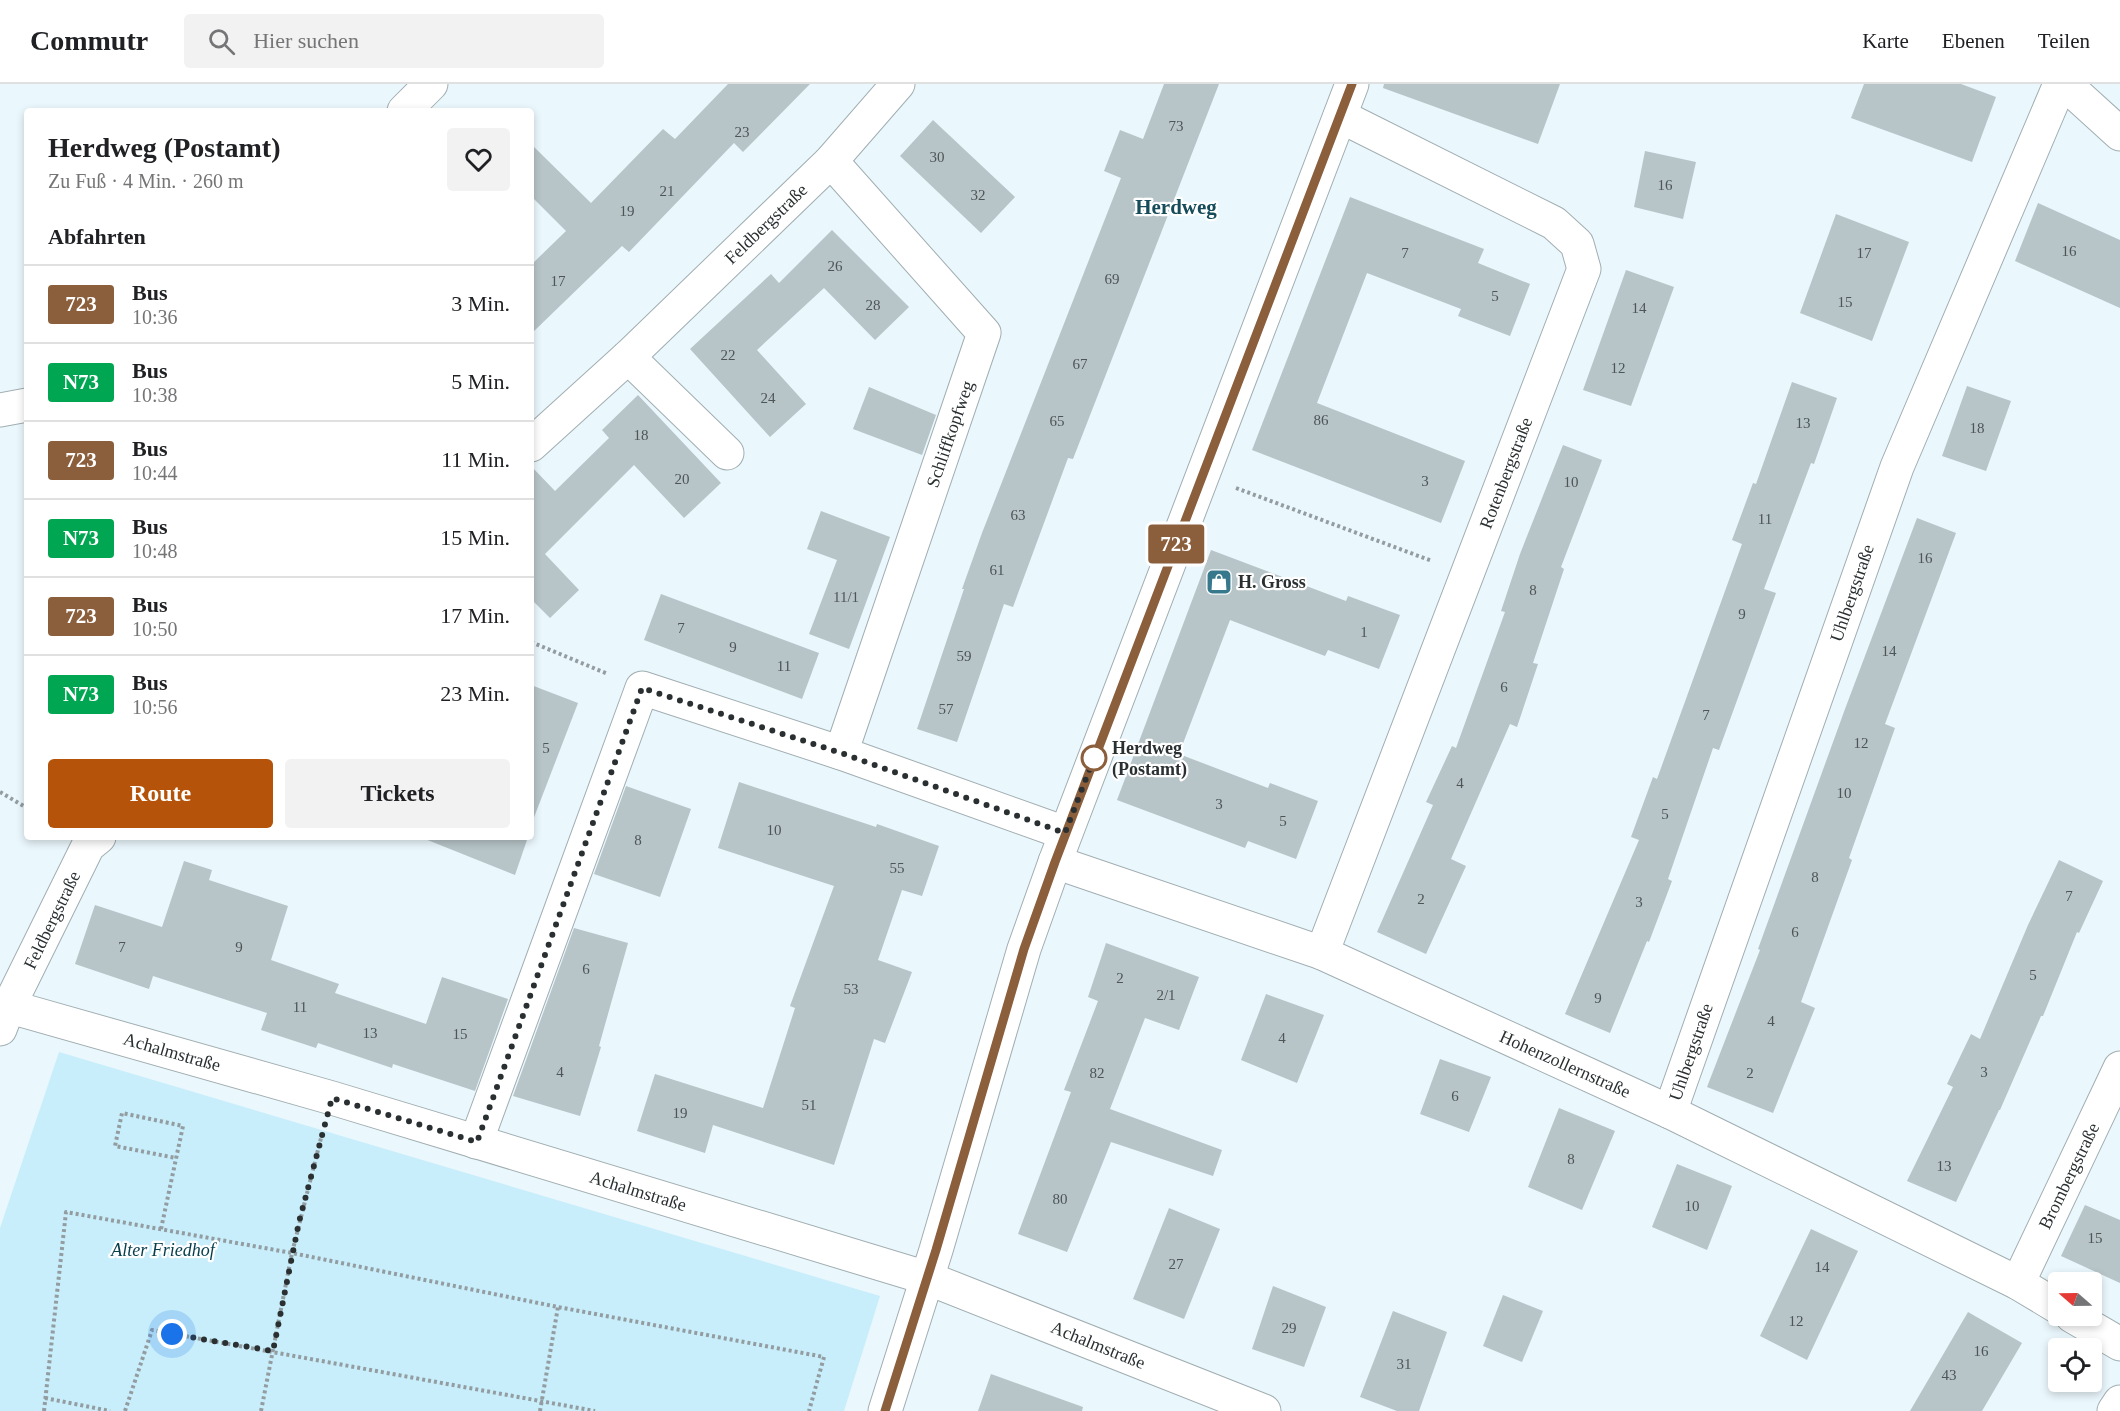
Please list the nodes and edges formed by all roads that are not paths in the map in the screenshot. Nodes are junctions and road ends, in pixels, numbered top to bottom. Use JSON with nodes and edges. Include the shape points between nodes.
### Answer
{"nodes":[{"id":1,"x":431,"y":84,"type":"edge"},
{"id":2,"x":898,"y":84,"type":"edge"},
{"id":3,"x":1352,"y":84,"type":"edge"},
{"id":4,"x":2060,"y":84,"type":"edge"},
{"id":5,"x":2065,"y":84,"type":"edge"},
{"id":6,"x":408,"y":108,"type":"edge"},
{"id":7,"x":1340,"y":116,"type":"junction"},
{"id":8,"x":2120,"y":134,"type":"edge"},
{"id":9,"x":831,"y":161,"type":"junction"},
{"id":10,"x":628,"y":357,"type":"junction"},
{"id":11,"x":24,"y":406,"type":"edge"},
{"id":12,"x":0,"y":410,"type":"edge"},
{"id":13,"x":534,"y":442,"type":"edge"},
{"id":14,"x":727,"y":453,"type":"dead end"},
{"id":15,"x":841,"y":753,"type":"junction"},
{"id":16,"x":95,"y":840,"type":"edge"},
{"id":17,"x":1060,"y":848,"type":"junction"},
{"id":18,"x":1322,"y":953,"type":"junction"},
{"id":19,"x":3,"y":1013,"type":"edge"},
{"id":20,"x":2120,"y":1068,"type":"edge"},
{"id":21,"x":1670,"y":1112,"type":"junction"},
{"id":22,"x":477,"y":1142,"type":"junction"},
{"id":23,"x":927,"y":1278,"type":"junction"},
{"id":24,"x":2018,"y":1283,"type":"junction"},
{"id":25,"x":2048,"y":1301,"type":"edge"},
{"id":26,"x":2089,"y":1326,"type":"edge"},
{"id":27,"x":2120,"y":1344,"type":"edge"},
{"id":28,"x":2120,"y":1402,"type":"edge"},
{"id":29,"x":885,"y":1411,"type":"edge"},
{"id":30,"x":1264,"y":1411,"type":"edge"},
{"id":31,"x":2114,"y":1411,"type":"edge"}],
"edges":[{"from":1,"to":6,"type":"street"},
{"from":2,"to":9,"type":"street","name":"Feldbergstraße"},
{"from":3,"to":7,"type":"street"},
{"from":4,"to":21,"type":"street","name":"Uhlbergstraße","via":[[1896,467]]},
{"from":5,"to":8,"type":"street"},
{"from":7,"to":17,"type":"street"},
{"from":7,"to":18,"type":"street","name":"Rotenbergstraße","via":[[1554,223],[1577,244],[1584,269]]},
{"from":9,"to":10,"type":"street","name":"Feldbergstraße"},
{"from":9,"to":15,"type":"street","name":"Schliffkopfweg","via":[[984,333]]},
{"from":10,"to":13,"type":"street","name":"Feldbergstraße"},
{"from":10,"to":14,"type":"street"},
{"from":11,"to":12,"type":"street"},
{"from":15,"to":17,"type":"street"},
{"from":15,"to":22,"type":"street","via":[[642,688]]},
{"from":16,"to":19,"type":"street","name":"Feldbergstraße","via":[[88,846]]},
{"from":17,"to":18,"type":"street","name":"Hohenzollernstraße"},
{"from":17,"to":23,"type":"street","via":[[1024,949]]},
{"from":18,"to":21,"type":"street","name":"Hohenzollernstraße"},
{"from":19,"to":22,"type":"street","name":"Achalmstraße","via":[[332,1098]]},
{"from":20,"to":24,"type":"street","name":"Brombergstraße"},
{"from":21,"to":24,"type":"street","name":"Hohenzollernstraße"},
{"from":22,"to":23,"type":"street","name":"Achalmstraße"},
{"from":23,"to":29,"type":"street"},
{"from":23,"to":30,"type":"street","name":"Achalmstraße"},
{"from":24,"to":25,"type":"street","name":"Hohenzollernstraße"},
{"from":26,"to":27,"type":"street"},
{"from":28,"to":31,"type":"street"}]}
